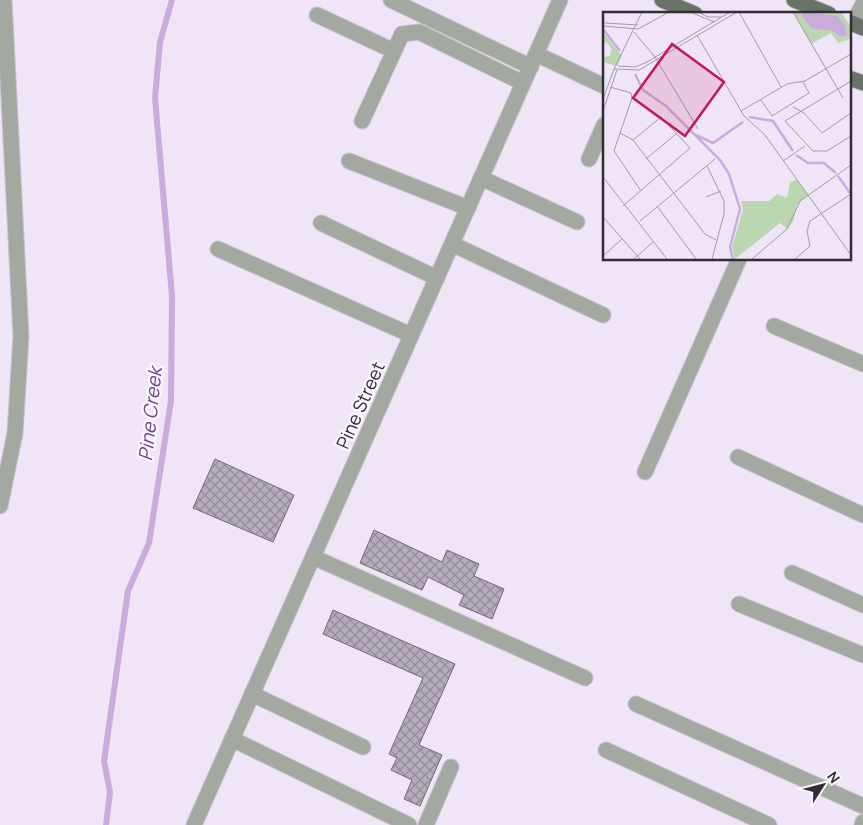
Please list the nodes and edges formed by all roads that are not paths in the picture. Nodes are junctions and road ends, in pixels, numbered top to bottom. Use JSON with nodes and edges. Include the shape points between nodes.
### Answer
{"nodes":[{"id":1,"x":4,"y":0,"type":"edge"},
{"id":2,"x":391,"y":0,"type":"edge"},
{"id":3,"x":560,"y":0,"type":"edge"},
{"id":4,"x":662,"y":0,"type":"edge"},
{"id":5,"x":794,"y":0,"type":"edge"},
{"id":6,"x":863,"y":4,"type":"edge"},
{"id":7,"x":691,"y":12,"type":"edge"},
{"id":8,"x":824,"y":12,"type":"edge"},
{"id":9,"x":317,"y":15,"type":"dead end"},
{"id":10,"x":855,"y":24,"type":"edge"},
{"id":11,"x":394,"y":51,"type":"junction"},
{"id":12,"x":533,"y":60,"type":"junction"},
{"id":13,"x":850,"y":78,"type":"edge"},
{"id":14,"x":523,"y":83,"type":"junction"},
{"id":15,"x":863,"y":84,"type":"edge"},
{"id":16,"x":603,"y":86,"type":"edge"},
{"id":17,"x":362,"y":122,"type":"dead end"},
{"id":18,"x":603,"y":127,"type":"edge"},
{"id":19,"x":589,"y":159,"type":"dead end"},
{"id":20,"x":349,"y":161,"type":"dead end"},
{"id":21,"x":481,"y":178,"type":"junction"},
{"id":22,"x":468,"y":208,"type":"junction"},
{"id":23,"x":577,"y":222,"type":"dead end"},
{"id":24,"x":321,"y":223,"type":"dead end"},
{"id":25,"x":452,"y":244,"type":"junction"},
{"id":26,"x":218,"y":250,"type":"dead end"},
{"id":27,"x":739,"y":260,"type":"edge"},
{"id":28,"x":437,"y":278,"type":"junction"},
{"id":29,"x":603,"y":315,"type":"dead end"},
{"id":30,"x":774,"y":326,"type":"dead end"},
{"id":31,"x":411,"y":335,"type":"junction"},
{"id":32,"x":863,"y":364,"type":"edge"},
{"id":33,"x":7,"y":431,"type":"edge"},
{"id":34,"x":738,"y":457,"type":"dead end"},
{"id":35,"x":645,"y":472,"type":"dead end"},
{"id":36,"x":0,"y":506,"type":"edge"},
{"id":37,"x":863,"y":515,"type":"edge"},
{"id":38,"x":313,"y":557,"type":"junction"},
{"id":39,"x":792,"y":573,"type":"dead end"},
{"id":40,"x":739,"y":604,"type":"dead end"},
{"id":41,"x":863,"y":605,"type":"edge"},
{"id":42,"x":863,"y":656,"type":"edge"},
{"id":43,"x":585,"y":678,"type":"dead end"},
{"id":44,"x":252,"y":694,"type":"junction"},
{"id":45,"x":636,"y":704,"type":"dead end"},
{"id":46,"x":232,"y":739,"type":"junction"},
{"id":47,"x":364,"y":747,"type":"dead end"},
{"id":48,"x":606,"y":750,"type":"dead end"},
{"id":49,"x":451,"y":767,"type":"dead end"},
{"id":50,"x":863,"y":806,"type":"edge"},
{"id":51,"x":194,"y":825,"type":"edge"},
{"id":52,"x":409,"y":825,"type":"edge"},
{"id":53,"x":426,"y":825,"type":"edge"},
{"id":54,"x":769,"y":825,"type":"edge"}],
"edges":[{"from":1,"to":33,"type":"street","via":[[21,336]]},
{"from":2,"to":12,"type":"street"},
{"from":3,"to":12,"type":"street","name":"Pine Street"},
{"from":4,"to":7,"type":"main road"},
{"from":5,"to":8,"type":"main road"},
{"from":6,"to":10,"type":"street"},
{"from":9,"to":11,"type":"street"},
{"from":11,"to":14,"type":"street","via":[[402,34],[419,32]]},
{"from":11,"to":17,"type":"street"},
{"from":12,"to":14,"type":"street","name":"Pine Street"},
{"from":12,"to":16,"type":"street"},
{"from":13,"to":15,"type":"main road"},
{"from":14,"to":21,"type":"street","name":"Pine Street"},
{"from":18,"to":19,"type":"street"},
{"from":20,"to":22,"type":"street"},
{"from":21,"to":22,"type":"street","name":"Pine Street"},
{"from":21,"to":23,"type":"street"},
{"from":22,"to":25,"type":"street","name":"Pine Street"},
{"from":24,"to":28,"type":"street"},
{"from":25,"to":28,"type":"street","name":"Pine Street"},
{"from":25,"to":29,"type":"street"},
{"from":26,"to":31,"type":"street"},
{"from":27,"to":35,"type":"street"},
{"from":28,"to":31,"type":"street","name":"Pine Street"},
{"from":30,"to":32,"type":"street"},
{"from":31,"to":38,"type":"street","name":"Pine Street"},
{"from":33,"to":36,"type":"street"},
{"from":34,"to":37,"type":"street"},
{"from":38,"to":43,"type":"street"},
{"from":38,"to":44,"type":"street","name":"Pine Street"},
{"from":39,"to":41,"type":"street"},
{"from":40,"to":42,"type":"street"},
{"from":44,"to":46,"type":"street","name":"Pine Street"},
{"from":44,"to":47,"type":"street"},
{"from":45,"to":50,"type":"street"},
{"from":46,"to":51,"type":"street","name":"Pine Street"},
{"from":46,"to":52,"type":"street"},
{"from":48,"to":54,"type":"street"},
{"from":49,"to":53,"type":"street"}]}
